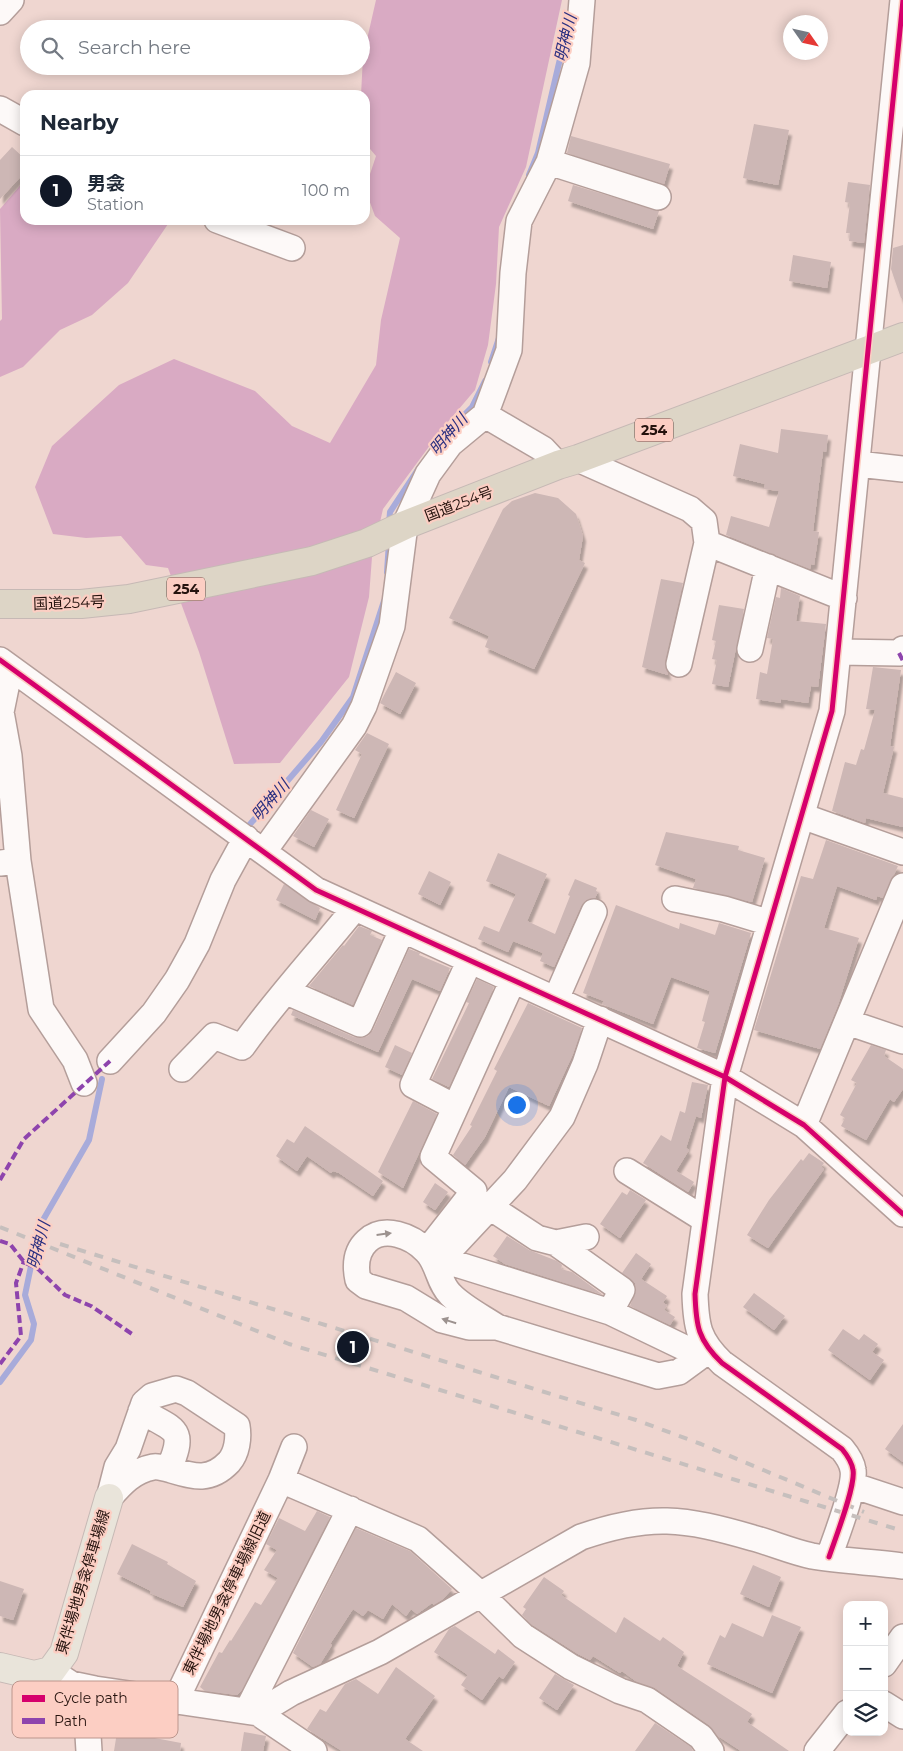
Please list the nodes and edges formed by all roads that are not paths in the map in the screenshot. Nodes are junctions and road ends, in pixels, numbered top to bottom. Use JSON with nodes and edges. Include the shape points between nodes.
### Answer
{"nodes":[{"id":1,"x":582,"y":0,"type":"edge"},
{"id":2,"x":903,"y":0,"type":"edge"},
{"id":3,"x":0,"y":109,"type":"edge"},
{"id":4,"x":20,"y":120,"type":"edge"},
{"id":5,"x":549,"y":162,"type":"junction"},
{"id":6,"x":658,"y":197,"type":"dead end"},
{"id":7,"x":230,"y":225,"type":"edge"},
{"id":8,"x":292,"y":248,"type":"dead end"},
{"id":9,"x":903,"y":337,"type":"edge"},
{"id":10,"x":869,"y":349,"type":"junction"},
{"id":11,"x":485,"y":415,"type":"junction"},
{"id":12,"x":568,"y":462,"type":"junction"},
{"id":13,"x":858,"y":464,"type":"junction"},
{"id":14,"x":903,"y":469,"type":"edge"},
{"id":15,"x":406,"y":525,"type":"junction"},
{"id":16,"x":707,"y":542,"type":"junction"},
{"id":17,"x":768,"y":567,"type":"junction"},
{"id":18,"x":844,"y":598,"type":"junction"},
{"id":19,"x":0,"y":604,"type":"edge"},
{"id":20,"x":750,"y":649,"type":"dead end"},
{"id":21,"x":903,"y":649,"type":"edge"},
{"id":22,"x":839,"y":652,"type":"junction"},
{"id":23,"x":5,"y":664,"type":"edge"},
{"id":24,"x":679,"y":664,"type":"dead end"},
{"id":25,"x":1,"y":712,"type":"edge"},
{"id":26,"x":802,"y":816,"type":"junction"},
{"id":27,"x":255,"y":845,"type":"junction"},
{"id":28,"x":903,"y":852,"type":"edge"},
{"id":29,"x":9,"y":862,"type":"edge"},
{"id":30,"x":903,"y":886,"type":"edge"},
{"id":31,"x":675,"y":899,"type":"dead end"},
{"id":32,"x":354,"y":908,"type":"junction"},
{"id":33,"x":594,"y":912,"type":"dead end"},
{"id":34,"x":770,"y":924,"type":"junction"},
{"id":35,"x":402,"y":930,"type":"junction"},
{"id":36,"x":470,"y":960,"type":"junction"},
{"id":37,"x":513,"y":980,"type":"junction"},
{"id":38,"x":287,"y":992,"type":"junction"},
{"id":39,"x":556,"y":999,"type":"junction"},
{"id":40,"x":600,"y":1020,"type":"junction"},
{"id":41,"x":846,"y":1022,"type":"junction"},
{"id":42,"x":903,"y":1041,"type":"edge"},
{"id":43,"x":110,"y":1061,"type":"dead end"},
{"id":44,"x":182,"y":1068,"type":"dead end"},
{"id":45,"x":725,"y":1077,"type":"junction"},
{"id":46,"x":84,"y":1083,"type":"dead end"},
{"id":47,"x":455,"y":1107,"type":"junction"},
{"id":48,"x":804,"y":1125,"type":"junction"},
{"id":49,"x":627,"y":1171,"type":"dead end"},
{"id":50,"x":490,"y":1207,"type":"junction"},
{"id":51,"x":903,"y":1214,"type":"edge"},
{"id":52,"x":704,"y":1220,"type":"junction"},
{"id":53,"x":586,"y":1237,"type":"dead end"},
{"id":54,"x":556,"y":1243,"type":"junction"},
{"id":55,"x":427,"y":1251,"type":"junction"},
{"id":56,"x":610,"y":1312,"type":"junction"},
{"id":57,"x":497,"y":1327,"type":"junction"},
{"id":58,"x":709,"y":1350,"type":"junction"},
{"id":59,"x":141,"y":1410,"type":"junction"},
{"id":60,"x":294,"y":1447,"type":"dead end"},
{"id":61,"x":169,"y":1470,"type":"junction"},
{"id":62,"x":281,"y":1480,"type":"junction"},
{"id":63,"x":852,"y":1485,"type":"junction"},
{"id":64,"x":109,"y":1498,"type":"junction"},
{"id":65,"x":903,"y":1502,"type":"edge"},
{"id":66,"x":350,"y":1509,"type":"junction"},
{"id":67,"x":829,"y":1557,"type":"junction"},
{"id":68,"x":903,"y":1566,"type":"edge"},
{"id":69,"x":480,"y":1594,"type":"junction"},
{"id":70,"x":903,"y":1637,"type":"edge"},
{"id":71,"x":888,"y":1658,"type":"edge"},
{"id":72,"x":0,"y":1667,"type":"edge"},
{"id":73,"x":51,"y":1671,"type":"junction"},
{"id":74,"x":66,"y":1681,"type":"edge"},
{"id":75,"x":178,"y":1696,"type":"edge"},
{"id":76,"x":178,"y":1702,"type":"edge"},
{"id":77,"x":888,"y":1707,"type":"edge"},
{"id":78,"x":252,"y":1712,"type":"junction"},
{"id":79,"x":903,"y":1716,"type":"edge"},
{"id":80,"x":843,"y":1718,"type":"edge"},
{"id":81,"x":88,"y":1738,"type":"edge"},
{"id":82,"x":89,"y":1751,"type":"edge"},
{"id":83,"x":314,"y":1751,"type":"edge"},
{"id":84,"x":711,"y":1751,"type":"edge"},
{"id":85,"x":817,"y":1751,"type":"edge"}],
"edges":[{"from":1,"to":5,"type":"street","via":[[577,63]]},
{"from":2,"to":10,"type":"street"},
{"from":3,"to":4,"type":"street"},
{"from":5,"to":6,"type":"street"},
{"from":5,"to":11,"type":"street","via":[[519,221],[512,273],[509,350]]},
{"from":7,"to":8,"type":"street"},
{"from":9,"to":10,"type":"highway","name":"国道254号","number":"254"},
{"from":10,"to":12,"type":"highway","name":"国道254号","number":"254"},
{"from":10,"to":13,"type":"street"},
{"from":11,"to":12,"type":"street"},
{"from":11,"to":15,"type":"street","via":[[450,444],[428,474]]},
{"from":12,"to":15,"type":"highway","name":"国道254号","number":"254"},
{"from":12,"to":16,"type":"street","via":[[690,509],[704,521]]},
{"from":13,"to":14,"type":"street"},
{"from":13,"to":18,"type":"street"},
{"from":15,"to":19,"type":"highway","name":"国道254号","number":"254","via":[[367,543],[312,561],[129,599],[81,604]]},
{"from":15,"to":27,"type":"street","via":[[392,626],[364,706],[354,726]]},
{"from":16,"to":17,"type":"street"},
{"from":16,"to":24,"type":"street"},
{"from":17,"to":18,"type":"street"},
{"from":17,"to":20,"type":"street"},
{"from":18,"to":22,"type":"street"},
{"from":21,"to":22,"type":"street","via":[[899,652]]},
{"from":22,"to":26,"type":"street","via":[[832,711]]},
{"from":23,"to":25,"type":"street"},
{"from":23,"to":27,"type":"street"},
{"from":25,"to":29,"type":"street","via":[[9,756]]},
{"from":26,"to":28,"type":"street"},
{"from":26,"to":34,"type":"street"},
{"from":27,"to":32,"type":"street","via":[[316,890]]},
{"from":27,"to":43,"type":"street","via":[[223,880],[197,944],[177,980],[154,1013]]},
{"from":29,"to":46,"type":"street","via":[[41,1009],[75,1060]]},
{"from":30,"to":41,"type":"street"},
{"from":31,"to":34,"type":"street","via":[[724,909]]},
{"from":32,"to":35,"type":"street"},
{"from":32,"to":38,"type":"street"},
{"from":33,"to":39,"type":"street"},
{"from":34,"to":45,"type":"street"},
{"from":35,"to":36,"type":"street"},
{"from":35,"to":38,"type":"street","via":[[360,1024]]},
{"from":36,"to":37,"type":"street"},
{"from":36,"to":47,"type":"street","via":[[413,1085]]},
{"from":37,"to":39,"type":"street"},
{"from":37,"to":47,"type":"street"},
{"from":38,"to":44,"type":"street","via":[[266,1013],[242,1047],[214,1036]]},
{"from":39,"to":40,"type":"street"},
{"from":40,"to":45,"type":"street"},
{"from":40,"to":50,"type":"street","via":[[562,1117],[516,1180]]},
{"from":41,"to":42,"type":"street"},
{"from":41,"to":48,"type":"street"},
{"from":45,"to":48,"type":"street"},
{"from":45,"to":52,"type":"street"},
{"from":47,"to":55,"type":"street","via":[[433,1157],[474,1191]]},
{"from":48,"to":51,"type":"street"},
{"from":49,"to":52,"type":"street"},
{"from":50,"to":54,"type":"street","via":[[538,1238]]},
{"from":50,"to":56,"type":"street","via":[[444,1255],[456,1264]]},
{"from":52,"to":58,"type":"street","via":[[695,1294],[697,1327]]},
{"from":53,"to":54,"type":"street"},
{"from":54,"to":56,"type":"street","via":[[622,1290]]},
{"from":55,"to":57,"type":"street","via":[[450,1295]]},
{"from":57,"to":55,"type":"street","one_way":true,"via":[[469,1327],[442,1320],[406,1298],[366,1286],[358,1280],[355,1266],[362,1248],[374,1235],[399,1234]]},
{"from":56,"to":58,"type":"street","via":[[687,1349]]},
{"from":57,"to":58,"type":"street","via":[[658,1376],[680,1372]]},
{"from":58,"to":63,"type":"street","via":[[722,1363],[842,1449],[854,1470]]},
{"from":59,"to":61,"type":"street","via":[[174,1431],[179,1439]]},
{"from":59,"to":61,"type":"street","via":[[152,1396],[176,1389],[237,1426],[239,1436],[232,1458],[220,1472],[195,1477]]},
{"from":59,"to":64,"type":"street"},
{"from":60,"to":62,"type":"street","name":"東伴場地男衾停車場線旧道"},
{"from":61,"to":64,"type":"street","via":[[155,1466],[142,1470],[128,1477]]},
{"from":62,"to":66,"type":"street"},
{"from":62,"to":75,"type":"street","name":"東伴場地男衾停車場線旧道"},
{"from":63,"to":65,"type":"street"},
{"from":63,"to":67,"type":"street"},
{"from":64,"to":73,"type":"main road","name":"東伴場地男衾停車場線","via":[[64,1653]]},
{"from":66,"to":69,"type":"street","via":[[418,1539]]},
{"from":66,"to":78,"type":"street"},
{"from":67,"to":68,"type":"street"},
{"from":67,"to":69,"type":"street","via":[[812,1556],[699,1524],[671,1520],[640,1521],[612,1526],[581,1537]]},
{"from":69,"to":78,"type":"street","via":[[380,1652]]},
{"from":69,"to":84,"type":"street","via":[[523,1636],[571,1667],[647,1700],[701,1737]]},
{"from":70,"to":71,"type":"street"},
{"from":72,"to":73,"type":"main road","name":"東伴場地男衾停車場線","via":[[34,1675]]},
{"from":73,"to":74,"type":"street"},
{"from":76,"to":78,"type":"street"},
{"from":77,"to":79,"type":"street"},
{"from":78,"to":83,"type":"street"},
{"from":80,"to":85,"type":"street"},
{"from":81,"to":82,"type":"street"}]}
